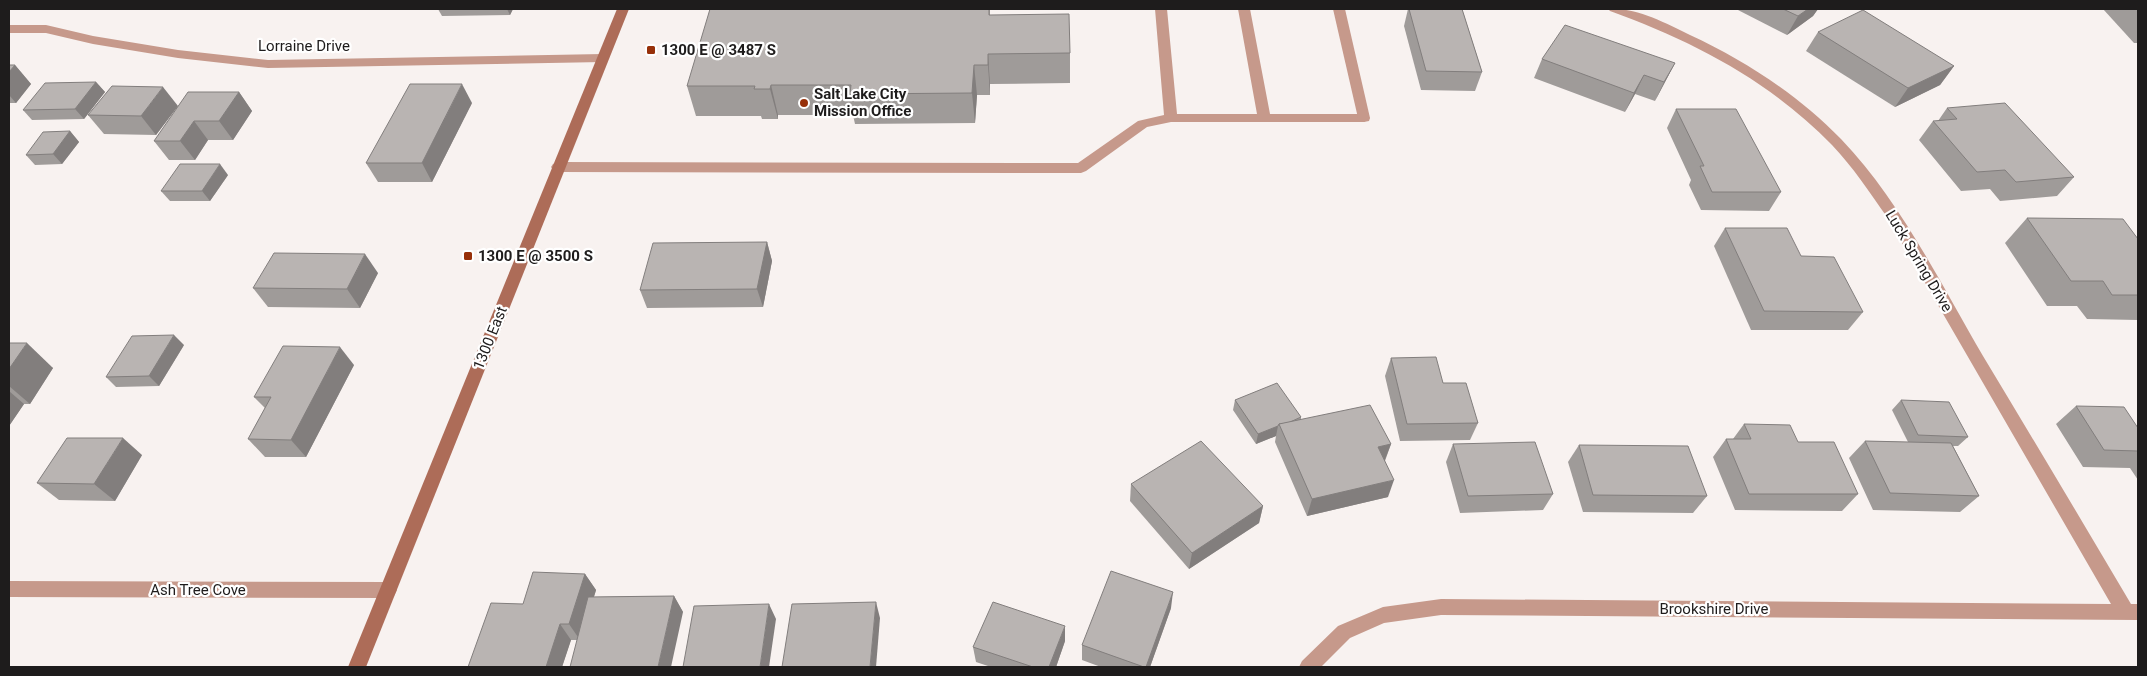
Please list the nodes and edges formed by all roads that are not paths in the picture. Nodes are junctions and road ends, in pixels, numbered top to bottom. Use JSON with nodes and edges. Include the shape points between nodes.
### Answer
{"nodes":[{"id":1,"x":623,"y":9,"type":"edge"},
{"id":2,"x":1161,"y":9,"type":"edge"},
{"id":3,"x":1244,"y":9,"type":"edge"},
{"id":4,"x":1339,"y":9,"type":"edge"},
{"id":5,"x":1614,"y":9,"type":"edge"},
{"id":6,"x":9,"y":29,"type":"edge"},
{"id":7,"x":602,"y":58,"type":"junction"},
{"id":8,"x":1171,"y":118,"type":"junction"},
{"id":9,"x":1264,"y":118,"type":"junction"},
{"id":10,"x":558,"y":167,"type":"junction"},
{"id":11,"x":9,"y":589,"type":"edge"},
{"id":12,"x":388,"y":590,"type":"junction"},
{"id":13,"x":2132,"y":612,"type":"edge"},
{"id":14,"x":357,"y":667,"type":"edge"},
{"id":15,"x":1308,"y":667,"type":"edge"}],
"edges":[{"from":1,"to":7,"type":"main road","name":"1300 East"},
{"from":2,"to":8,"type":"street"},
{"from":3,"to":9,"type":"street"},
{"from":4,"to":9,"type":"street","via":[[1364,118]]},
{"from":5,"to":13,"type":"street","name":"Luck Spring Drive","via":[[1680,34],[1766,82],[1804,111],[1836,142],[1892,214]]},
{"from":6,"to":7,"type":"street","name":"Lorraine Drive","via":[[46,29],[178,54],[268,64]]},
{"from":7,"to":10,"type":"main road","name":"1300 East"},
{"from":8,"to":9,"type":"street"},
{"from":8,"to":10,"type":"street","via":[[1143,124],[1081,168]]},
{"from":10,"to":12,"type":"main road","name":"1300 East"},
{"from":11,"to":12,"type":"street","name":"Ash Tree Cove"},
{"from":12,"to":14,"type":"main road","name":"1300 East"},
{"from":13,"to":15,"type":"street","name":"Brookshire Drive","via":[[1441,607],[1383,615],[1344,632]]}]}
